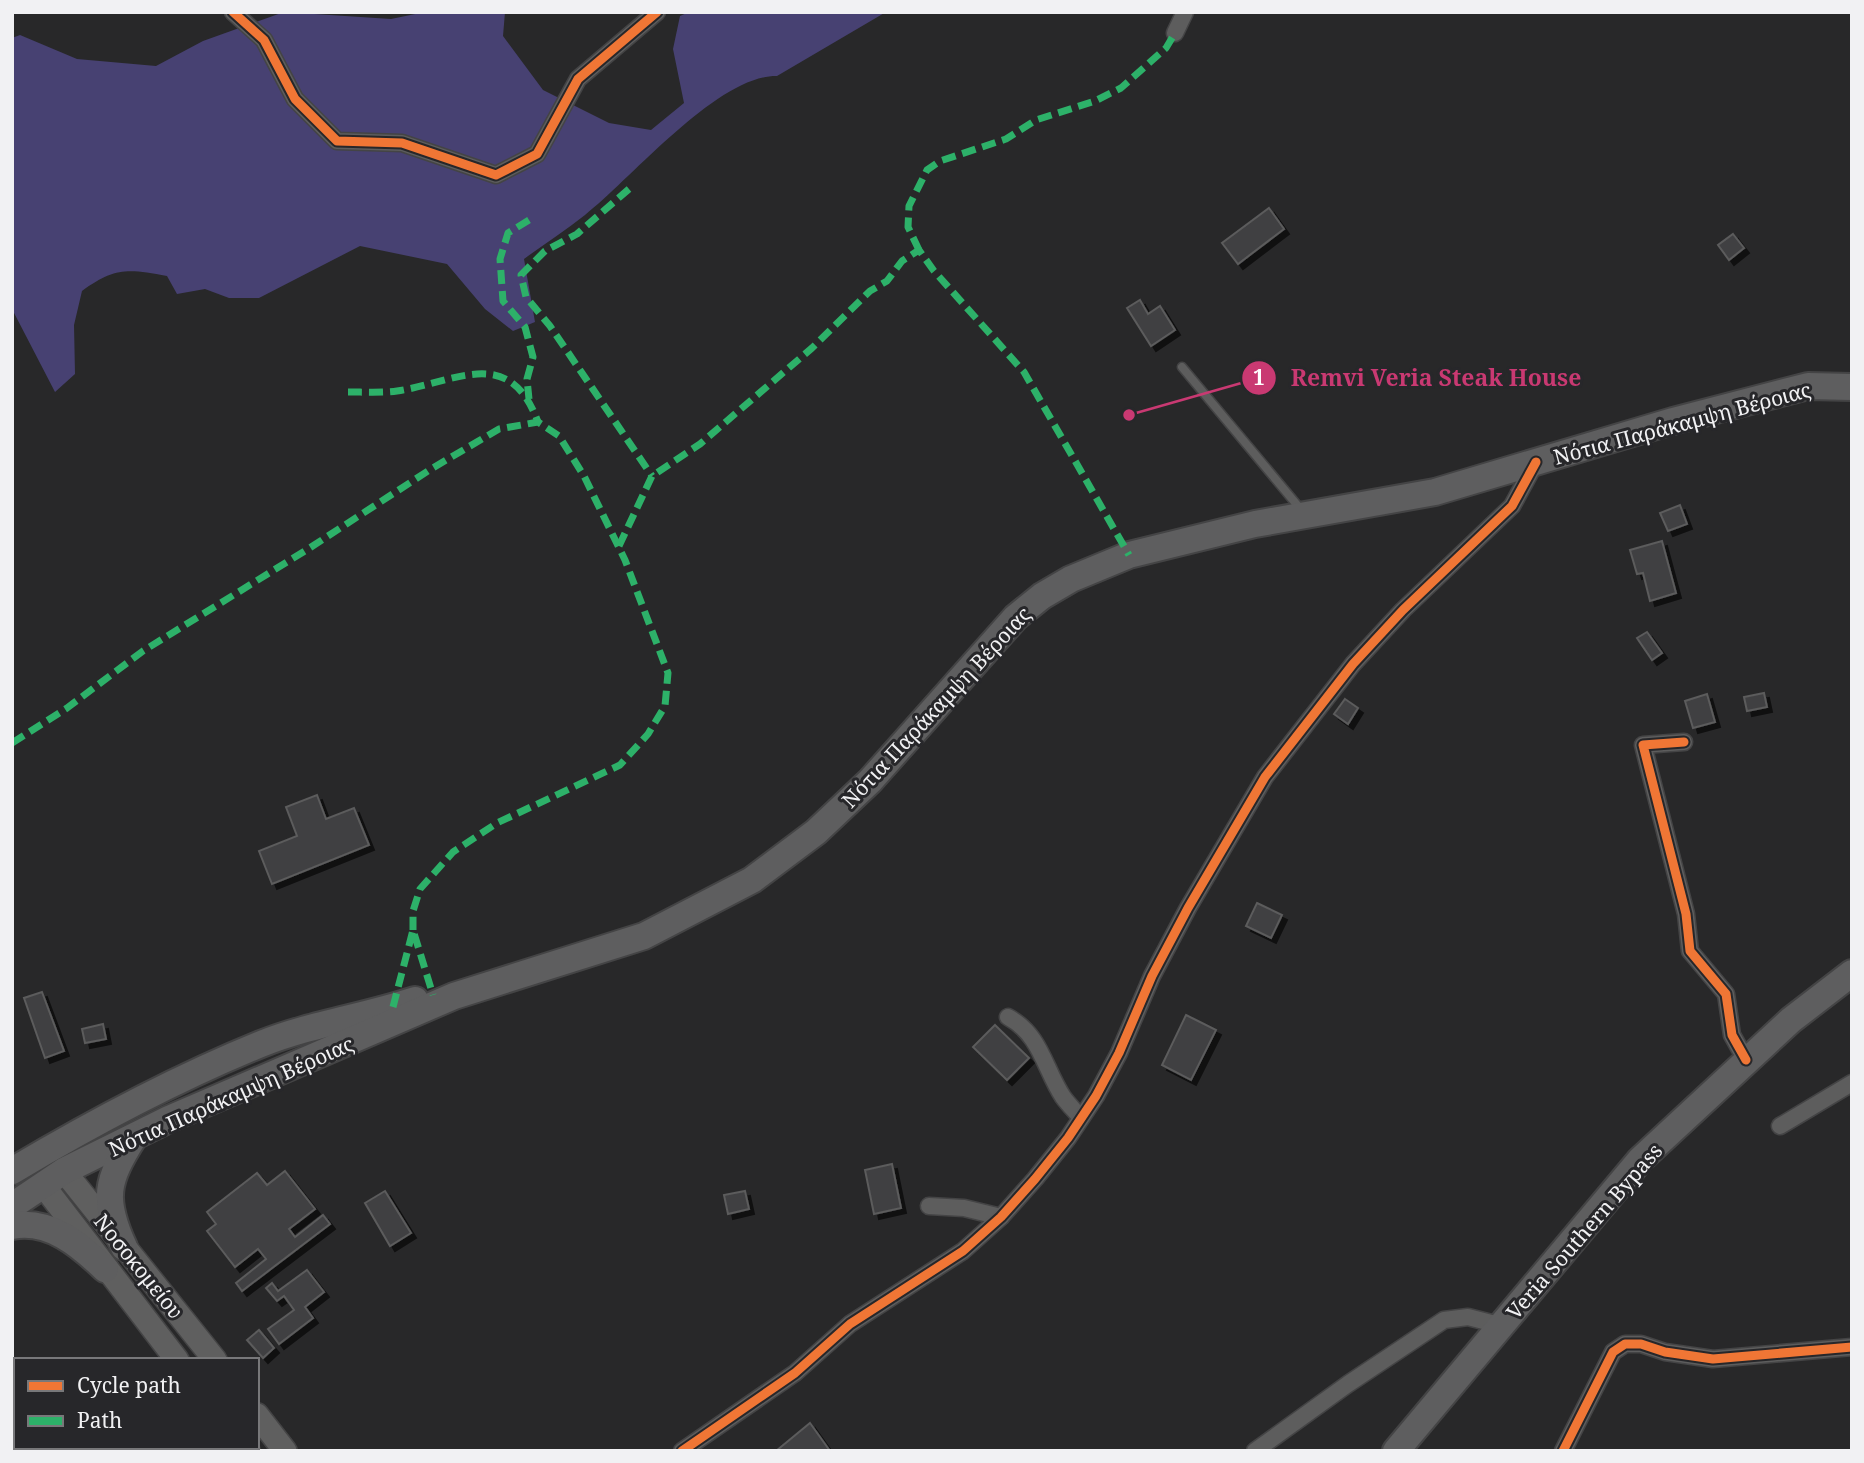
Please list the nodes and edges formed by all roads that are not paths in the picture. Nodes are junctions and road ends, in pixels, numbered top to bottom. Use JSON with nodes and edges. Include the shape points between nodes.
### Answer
{"nodes":[{"id":1,"x":233,"y":12,"type":"edge"},
{"id":2,"x":657,"y":12,"type":"edge"},
{"id":3,"x":1185,"y":12,"type":"edge"},
{"id":4,"x":1175,"y":33,"type":"dead end"},
{"id":5,"x":1182,"y":367,"type":"dead end"},
{"id":6,"x":1852,"y":387,"type":"edge"},
{"id":7,"x":1536,"y":462,"type":"junction"},
{"id":8,"x":1304,"y":514,"type":"junction"},
{"id":9,"x":1685,"y":742,"type":"dead end"},
{"id":10,"x":1852,"y":973,"type":"edge"},
{"id":11,"x":454,"y":996,"type":"junction"},
{"id":12,"x":1007,"y":1017,"type":"dead end"},
{"id":13,"x":1746,"y":1060,"type":"junction"},
{"id":14,"x":1852,"y":1083,"type":"edge"},
{"id":15,"x":1081,"y":1118,"type":"junction"},
{"id":16,"x":1780,"y":1126,"type":"dead end"},
{"id":17,"x":134,"y":1137,"type":"junction"},
{"id":18,"x":45,"y":1152,"type":"junction"},
{"id":19,"x":12,"y":1171,"type":"edge"},
{"id":20,"x":54,"y":1178,"type":"junction"},
{"id":21,"x":12,"y":1206,"type":"edge"},
{"id":22,"x":929,"y":1206,"type":"dead end"},
{"id":23,"x":1002,"y":1217,"type":"junction"},
{"id":24,"x":12,"y":1226,"type":"edge"},
{"id":25,"x":124,"y":1247,"type":"junction"},
{"id":26,"x":105,"y":1269,"type":"junction"},
{"id":27,"x":1503,"y":1326,"type":"junction"},
{"id":28,"x":1852,"y":1348,"type":"edge"},
{"id":29,"x":175,"y":1358,"type":"edge"},
{"id":30,"x":213,"y":1358,"type":"edge"},
{"id":31,"x":259,"y":1418,"type":"edge"},
{"id":32,"x":285,"y":1451,"type":"edge"},
{"id":33,"x":682,"y":1451,"type":"edge"},
{"id":34,"x":1255,"y":1451,"type":"edge"},
{"id":35,"x":1396,"y":1451,"type":"edge"},
{"id":36,"x":1563,"y":1451,"type":"edge"}],
"edges":[{"from":1,"to":2,"type":"street","via":[[264,40],[295,99],[337,141],[402,143],[496,175],[537,155],[578,79]]},
{"from":3,"to":4,"type":"street"},
{"from":5,"to":8,"type":"lane"},
{"from":6,"to":7,"type":"main road","name":"Νότια Παράκαμψη Βέροιας","via":[[1808,386]]},
{"from":7,"to":8,"type":"main road","name":"Νότια Παράκαμψη Βέροιας","via":[[1435,492]]},
{"from":7,"to":15,"type":"street","via":[[1512,506],[1353,664],[1265,777],[1188,908],[1119,1053]]},
{"from":8,"to":11,"type":"main road","name":"Νότια Παράκαμψη Βέροιας","via":[[1129,555],[1071,579],[1016,617],[870,781],[816,832],[752,880],[644,936]]},
{"from":9,"to":13,"type":"street","via":[[1643,745],[1686,914],[1690,951],[1726,994],[1732,1035]]},
{"from":10,"to":13,"type":"main road","name":"Veria Southern Bypass"},
{"from":11,"to":17,"type":"main road","name":"Νότια Παράκαμψη Βέροιας"},
{"from":11,"to":18,"type":"main road","name":"Νότια Παράκαμψη Βέροιας","via":[[433,995],[341,1017],[261,1044]]},
{"from":12,"to":15,"type":"street","via":[[1023,1026],[1044,1053],[1062,1096]]},
{"from":13,"to":27,"type":"main road","name":"Veria Southern Bypass","via":[[1640,1160]]},
{"from":14,"to":16,"type":"street"},
{"from":15,"to":23,"type":"street"},
{"from":17,"to":20,"type":"main road","name":"Νότια Παράκαμψη Βέροιας"},
{"from":17,"to":25,"type":"main road","via":[[107,1196]]},
{"from":18,"to":19,"type":"main road","name":"Νότια Παράκαμψη Βέροιας"},
{"from":18,"to":20,"type":"main road"},
{"from":20,"to":21,"type":"main road","name":"Νότια Παράκαμψη Βέροιας"},
{"from":20,"to":25,"type":"street","name":"Νοσοκομείου"},
{"from":20,"to":26,"type":"street","name":"Νοσοκομείου"},
{"from":22,"to":23,"type":"street"},
{"from":23,"to":33,"type":"street","via":[[963,1251],[850,1324],[795,1373]]},
{"from":24,"to":26,"type":"main road","via":[[38,1226],[66,1237]]},
{"from":25,"to":30,"type":"street","name":"Νοσοκομείου"},
{"from":26,"to":29,"type":"street","name":"Νοσοκομείου"},
{"from":27,"to":34,"type":"street","via":[[1468,1317],[1444,1320]]},
{"from":27,"to":35,"type":"main road","name":"Veria Southern Bypass"},
{"from":28,"to":36,"type":"street","via":[[1713,1359],[1625,1344],[1613,1352]]},
{"from":31,"to":32,"type":"street"}]}
